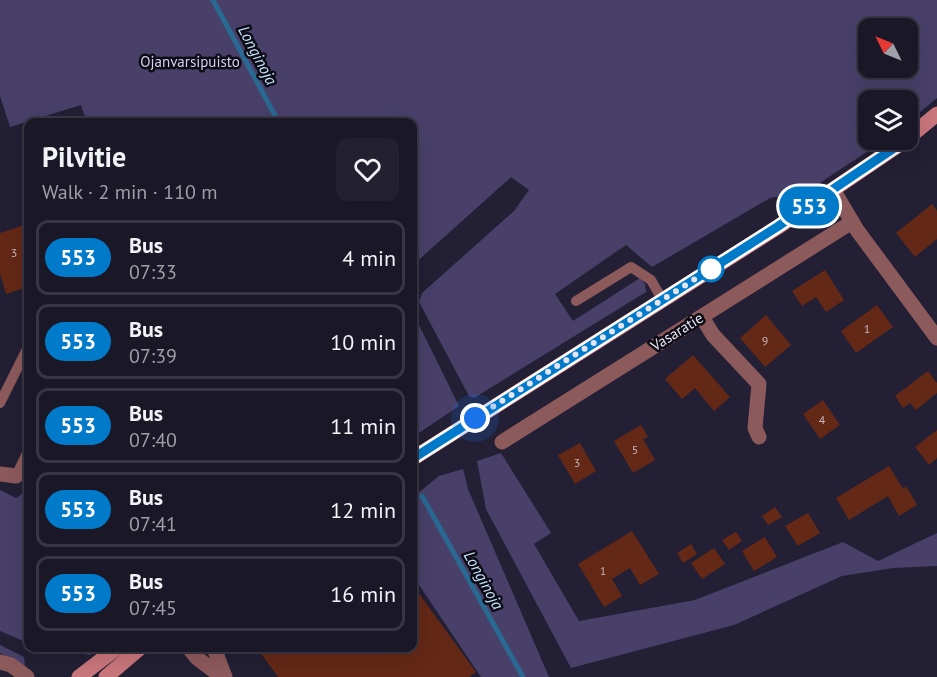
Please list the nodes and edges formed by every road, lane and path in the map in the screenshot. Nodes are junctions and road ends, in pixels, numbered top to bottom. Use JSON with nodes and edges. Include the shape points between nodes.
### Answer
{"nodes":[{"id":1,"x":937,"y":114,"type":"edge"},
{"id":2,"x":918,"y":130,"type":"edge"},
{"id":3,"x":891,"y":150,"type":"edge"},
{"id":4,"x":834,"y":190,"type":"junction"},
{"id":5,"x":852,"y":222,"type":"junction"},
{"id":6,"x":662,"y":299,"type":"junction"},
{"id":7,"x":576,"y":301,"type":"dead end"},
{"id":8,"x":702,"y":317,"type":"junction"},
{"id":9,"x":937,"y":338,"type":"edge"},
{"id":10,"x":24,"y":355,"type":"edge"},
{"id":11,"x":0,"y":403,"type":"edge"},
{"id":12,"x":759,"y":437,"type":"dead end"},
{"id":13,"x":502,"y":442,"type":"dead end"},
{"id":14,"x":417,"y":456,"type":"edge"},
{"id":15,"x":24,"y":459,"type":"edge"},
{"id":16,"x":0,"y":474,"type":"edge"},
{"id":17,"x":16,"y":476,"type":"joint"},
{"id":18,"x":112,"y":652,"type":"edge"},
{"id":19,"x":135,"y":652,"type":"edge"},
{"id":20,"x":192,"y":652,"type":"edge"},
{"id":21,"x":215,"y":652,"type":"edge"},
{"id":22,"x":0,"y":662,"type":"edge"},
{"id":23,"x":27,"y":677,"type":"edge"},
{"id":24,"x":79,"y":677,"type":"edge"},
{"id":25,"x":106,"y":677,"type":"edge"},
{"id":26,"x":224,"y":677,"type":"edge"}],
"edges":[{"from":1,"to":2,"type":"main road"},
{"from":3,"to":4,"type":"main road"},
{"from":4,"to":5,"type":"street"},
{"from":4,"to":6,"type":"main road"},
{"from":5,"to":8,"type":"street","name":"Vasaratie"},
{"from":5,"to":9,"type":"street"},
{"from":6,"to":7,"type":"lane","via":[[651,280],[631,267]]},
{"from":6,"to":14,"type":"main road"},
{"from":8,"to":12,"type":"street","via":[[713,335],[759,384],[754,409]]},
{"from":8,"to":13,"type":"street","name":"Vasaratie"},
{"from":10,"to":11,"type":"lane"},
{"from":15,"to":17,"type":"lane"},
{"from":16,"to":17,"type":"street"},
{"from":18,"to":24,"type":"main road"},
{"from":19,"to":25,"type":"main road"},
{"from":20,"to":26,"type":"street"},
{"from":21,"to":26,"type":"street"},
{"from":22,"to":23,"type":"street"}]}
